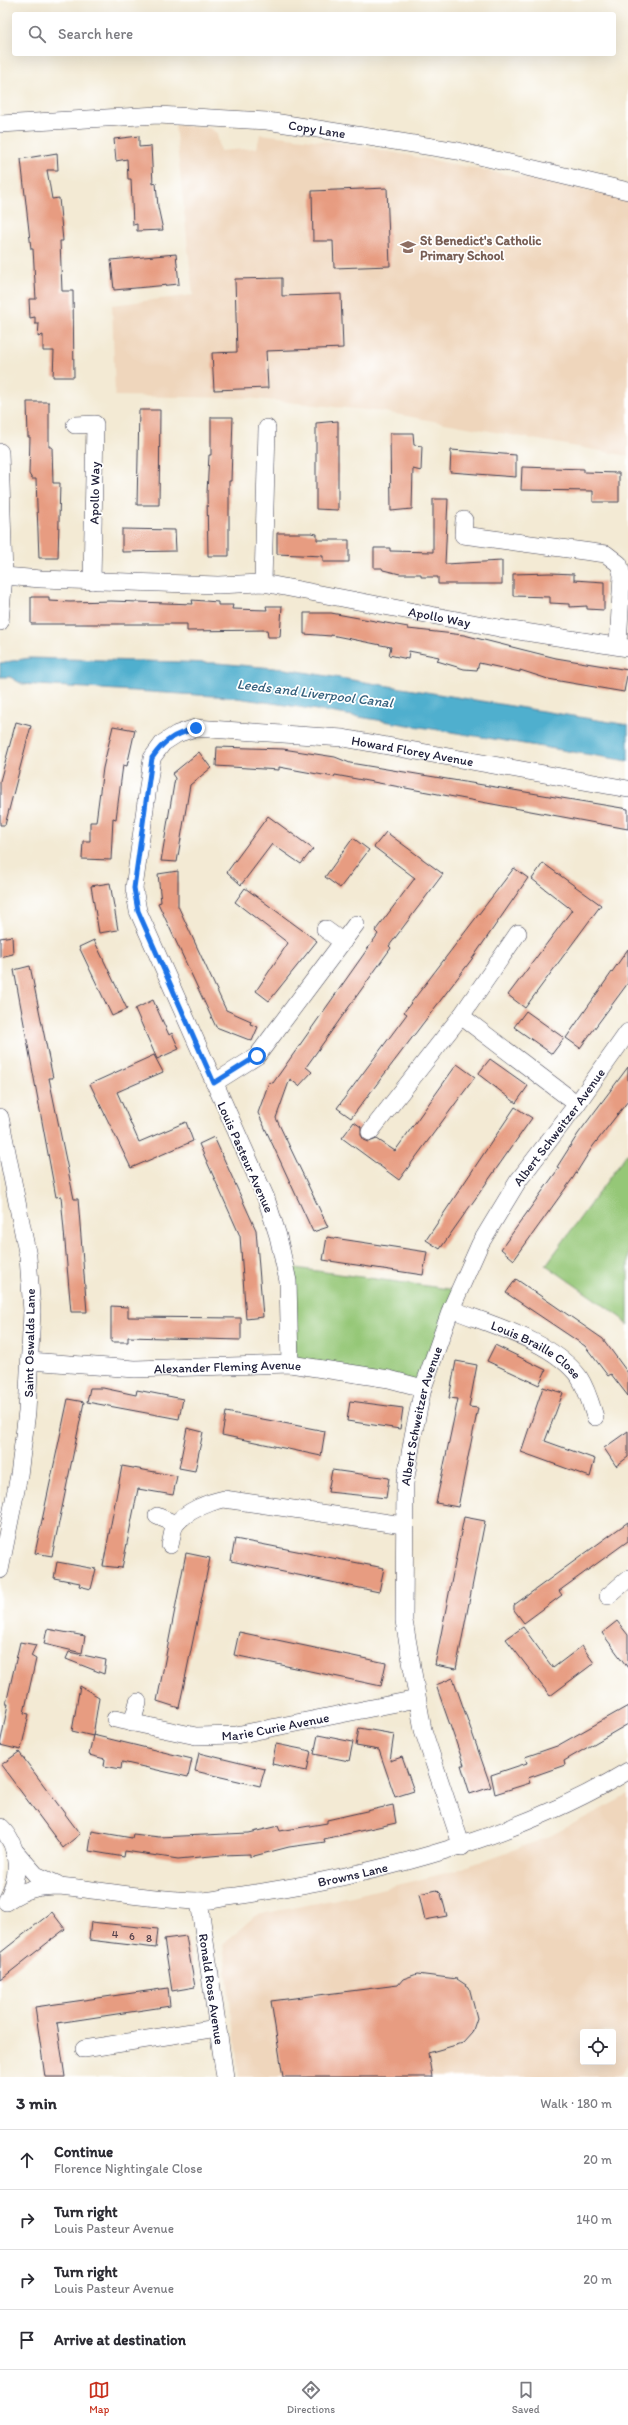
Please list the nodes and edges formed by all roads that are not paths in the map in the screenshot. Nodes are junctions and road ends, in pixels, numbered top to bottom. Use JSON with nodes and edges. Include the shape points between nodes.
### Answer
{"nodes":[{"id":1,"x":0,"y":124,"type":"edge"},
{"id":2,"x":628,"y":191,"type":"edge"},
{"id":3,"x":75,"y":425,"type":"dead end"},
{"id":4,"x":267,"y":428,"type":"dead end"},
{"id":5,"x":0,"y":452,"type":"edge"},
{"id":6,"x":2,"y":516,"type":"edge"},
{"id":7,"x":464,"y":520,"type":"dead end"},
{"id":8,"x":4,"y":576,"type":"junction"},
{"id":9,"x":92,"y":581,"type":"junction"},
{"id":10,"x":263,"y":583,"type":"junction"},
{"id":11,"x":0,"y":622,"type":"edge"},
{"id":12,"x":623,"y":646,"type":"edge"},
{"id":13,"x":196,"y":728,"type":"joint"},
{"id":14,"x":628,"y":789,"type":"edge"},
{"id":15,"x":356,"y":924,"type":"dead end"},
{"id":16,"x":325,"y":929,"type":"dead end"},
{"id":17,"x":518,"y":933,"type":"dead end"},
{"id":18,"x":343,"y":942,"type":"junction"},
{"id":19,"x":461,"y":1016,"type":"junction"},
{"id":20,"x":628,"y":1032,"type":"edge"},
{"id":21,"x":214,"y":1083,"type":"junction"},
{"id":22,"x":577,"y":1104,"type":"junction"},
{"id":23,"x":0,"y":1117,"type":"edge"},
{"id":24,"x":370,"y":1132,"type":"dead end"},
{"id":25,"x":451,"y":1309,"type":"junction"},
{"id":26,"x":30,"y":1362,"type":"junction"},
{"id":27,"x":290,"y":1364,"type":"junction"},
{"id":28,"x":423,"y":1388,"type":"junction"},
{"id":29,"x":595,"y":1417,"type":"dead end"},
{"id":30,"x":157,"y":1516,"type":"dead end"},
{"id":31,"x":176,"y":1524,"type":"junction"},
{"id":32,"x":404,"y":1525,"type":"junction"},
{"id":33,"x":170,"y":1545,"type":"dead end"},
{"id":34,"x":0,"y":1570,"type":"edge"},
{"id":35,"x":417,"y":1699,"type":"junction"},
{"id":36,"x":138,"y":1702,"type":"dead end"},
{"id":37,"x":115,"y":1719,"type":"dead end"},
{"id":38,"x":132,"y":1723,"type":"junction"},
{"id":39,"x":628,"y":1771,"type":"edge"},
{"id":40,"x":0,"y":1827,"type":"edge"},
{"id":41,"x":462,"y":1847,"type":"junction"},
{"id":42,"x":14,"y":1849,"type":"junction"},
{"id":43,"x":60,"y":1886,"type":"junction"},
{"id":44,"x":199,"y":1901,"type":"junction"},
{"id":45,"x":3,"y":1905,"type":"edge"},
{"id":46,"x":217,"y":2028,"type":"junction"},
{"id":47,"x":84,"y":2049,"type":"dead end"},
{"id":48,"x":225,"y":2077,"type":"edge"}],
"edges":[{"from":1,"to":2,"type":"street","name":"Copy Lane","via":[[158,115],[267,122],[458,151]]},
{"from":3,"to":9,"type":"street","name":"Apollo Way","via":[[95,424]]},
{"from":4,"to":10,"type":"street"},
{"from":5,"to":6,"type":"street"},
{"from":6,"to":8,"type":"street"},
{"from":7,"to":12,"type":"street","name":"Apollo Way","via":[[463,536],[606,554],[619,564],[622,575]]},
{"from":8,"to":9,"type":"street","name":"Apollo Way"},
{"from":8,"to":11,"type":"street"},
{"from":9,"to":10,"type":"street","name":"Apollo Way","via":[[218,585]]},
{"from":10,"to":12,"type":"street","name":"Apollo Way","via":[[499,628]]},
{"from":13,"to":14,"type":"street","name":"Howard Florey Avenue","via":[[344,738]]},
{"from":13,"to":21,"type":"street","name":"Louis Pasteur Avenue","via":[[177,734],[163,743],[152,758],[134,888],[138,911],[152,948]]},
{"from":15,"to":18,"type":"street"},
{"from":16,"to":18,"type":"street"},
{"from":17,"to":19,"type":"street"},
{"from":18,"to":21,"type":"street","via":[[257,1056]]},
{"from":19,"to":22,"type":"street"},
{"from":19,"to":24,"type":"street"},
{"from":20,"to":22,"type":"street","name":"Albert Schweitzer Avenue"},
{"from":21,"to":27,"type":"street","name":"Louis Pasteur Avenue","via":[[266,1198],[278,1236],[288,1281]]},
{"from":22,"to":25,"type":"street","name":"Albert Schweitzer Avenue","via":[[518,1181],[480,1244]]},
{"from":23,"to":26,"type":"street","name":"Saint Oswalds Lane","via":[[28,1257],[32,1311]]},
{"from":25,"to":28,"type":"street","name":"Albert Schweitzer Avenue"},
{"from":25,"to":29,"type":"street","name":"Louis Braille Close","via":[[521,1337],[564,1361],[585,1387]]},
{"from":26,"to":27,"type":"street","name":"Alexander Fleming Avenue","via":[[135,1369]]},
{"from":26,"to":34,"type":"street","name":"Saint Oswalds Lane","via":[[19,1475]]},
{"from":27,"to":28,"type":"street","name":"Alexander Fleming Avenue","via":[[389,1378]]},
{"from":28,"to":32,"type":"street","name":"Albert Schweitzer Avenue","via":[[405,1483]]},
{"from":30,"to":31,"type":"street"},
{"from":31,"to":32,"type":"street","via":[[192,1511],[224,1499]]},
{"from":31,"to":33,"type":"street"},
{"from":32,"to":35,"type":"street","name":"Albert Schweitzer Avenue","via":[[404,1621]]},
{"from":35,"to":38,"type":"street","name":"Marie Curie Avenue","via":[[236,1735],[196,1736]]},
{"from":35,"to":41,"type":"street","name":"Albert Schweitzer Avenue","via":[[423,1730]]},
{"from":36,"to":38,"type":"street"},
{"from":37,"to":38,"type":"street","name":"Marie Curie Avenue"},
{"from":39,"to":41,"type":"street","name":"Browns Lane","via":[[601,1787],[525,1823]]},
{"from":40,"to":42,"type":"street","name":"Browns Lane"},
{"from":41,"to":44,"type":"street","name":"Browns Lane","via":[[357,1874],[265,1892]]},
{"from":42,"to":43,"type":"street","name":"Browns Lane","via":[[36,1875]]},
{"from":42,"to":45,"type":"street","via":[[17,1873]]},
{"from":43,"to":44,"type":"street","name":"Browns Lane"},
{"from":43,"to":45,"type":"street","name":"Browns Lane","via":[[39,1886],[24,1890]]},
{"from":44,"to":46,"type":"street","name":"Ronald Ross Avenue"},
{"from":46,"to":47,"type":"street"},
{"from":46,"to":48,"type":"street","name":"Ronald Ross Avenue"}]}
